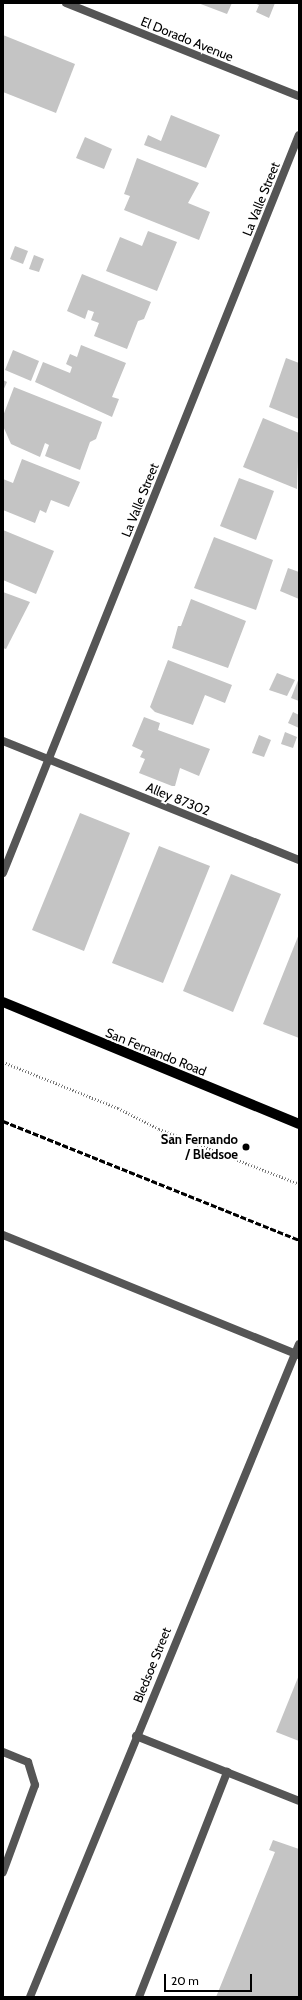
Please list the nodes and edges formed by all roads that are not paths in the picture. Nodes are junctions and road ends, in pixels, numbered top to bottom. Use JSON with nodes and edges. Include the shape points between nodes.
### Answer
{"nodes":[{"id":1,"x":66,"y":3,"type":"edge"},
{"id":2,"x":299,"y":96,"type":"edge"},
{"id":3,"x":299,"y":135,"type":"edge"},
{"id":4,"x":3,"y":741,"type":"edge"},
{"id":5,"x":49,"y":761,"type":"junction"},
{"id":6,"x":299,"y":860,"type":"edge"},
{"id":7,"x":3,"y":873,"type":"edge"},
{"id":8,"x":3,"y":1002,"type":"edge"},
{"id":9,"x":299,"y":1124,"type":"edge"},
{"id":10,"x":3,"y":1235,"type":"edge"},
{"id":11,"x":299,"y":1344,"type":"edge"},
{"id":12,"x":297,"y":1354,"type":"edge"},
{"id":13,"x":136,"y":1736,"type":"junction"},
{"id":14,"x":3,"y":1752,"type":"edge"},
{"id":15,"x":227,"y":1772,"type":"junction"},
{"id":16,"x":299,"y":1801,"type":"edge"},
{"id":17,"x":3,"y":1872,"type":"edge"},
{"id":18,"x":30,"y":1997,"type":"edge"},
{"id":19,"x":139,"y":1997,"type":"edge"}],
"edges":[{"from":1,"to":2,"type":"street","name":"El Dorado Avenue"},
{"from":3,"to":5,"type":"street","name":"La Valle Street"},
{"from":4,"to":5,"type":"street","name":"Alley 87302"},
{"from":5,"to":6,"type":"street","name":"Alley 87302"},
{"from":5,"to":7,"type":"street","name":"La Valle Street"},
{"from":8,"to":9,"type":"main road","name":"San Fernando Road"},
{"from":10,"to":12,"type":"street"},
{"from":11,"to":12,"type":"street","name":"Bledsoe Street"},
{"from":12,"to":13,"type":"street","name":"Bledsoe Street"},
{"from":13,"to":15,"type":"street"},
{"from":13,"to":18,"type":"street","name":"Bledsoe Street"},
{"from":14,"to":17,"type":"street","via":[[28,1762],[35,1785]]},
{"from":15,"to":16,"type":"street"},
{"from":15,"to":19,"type":"street"}]}
